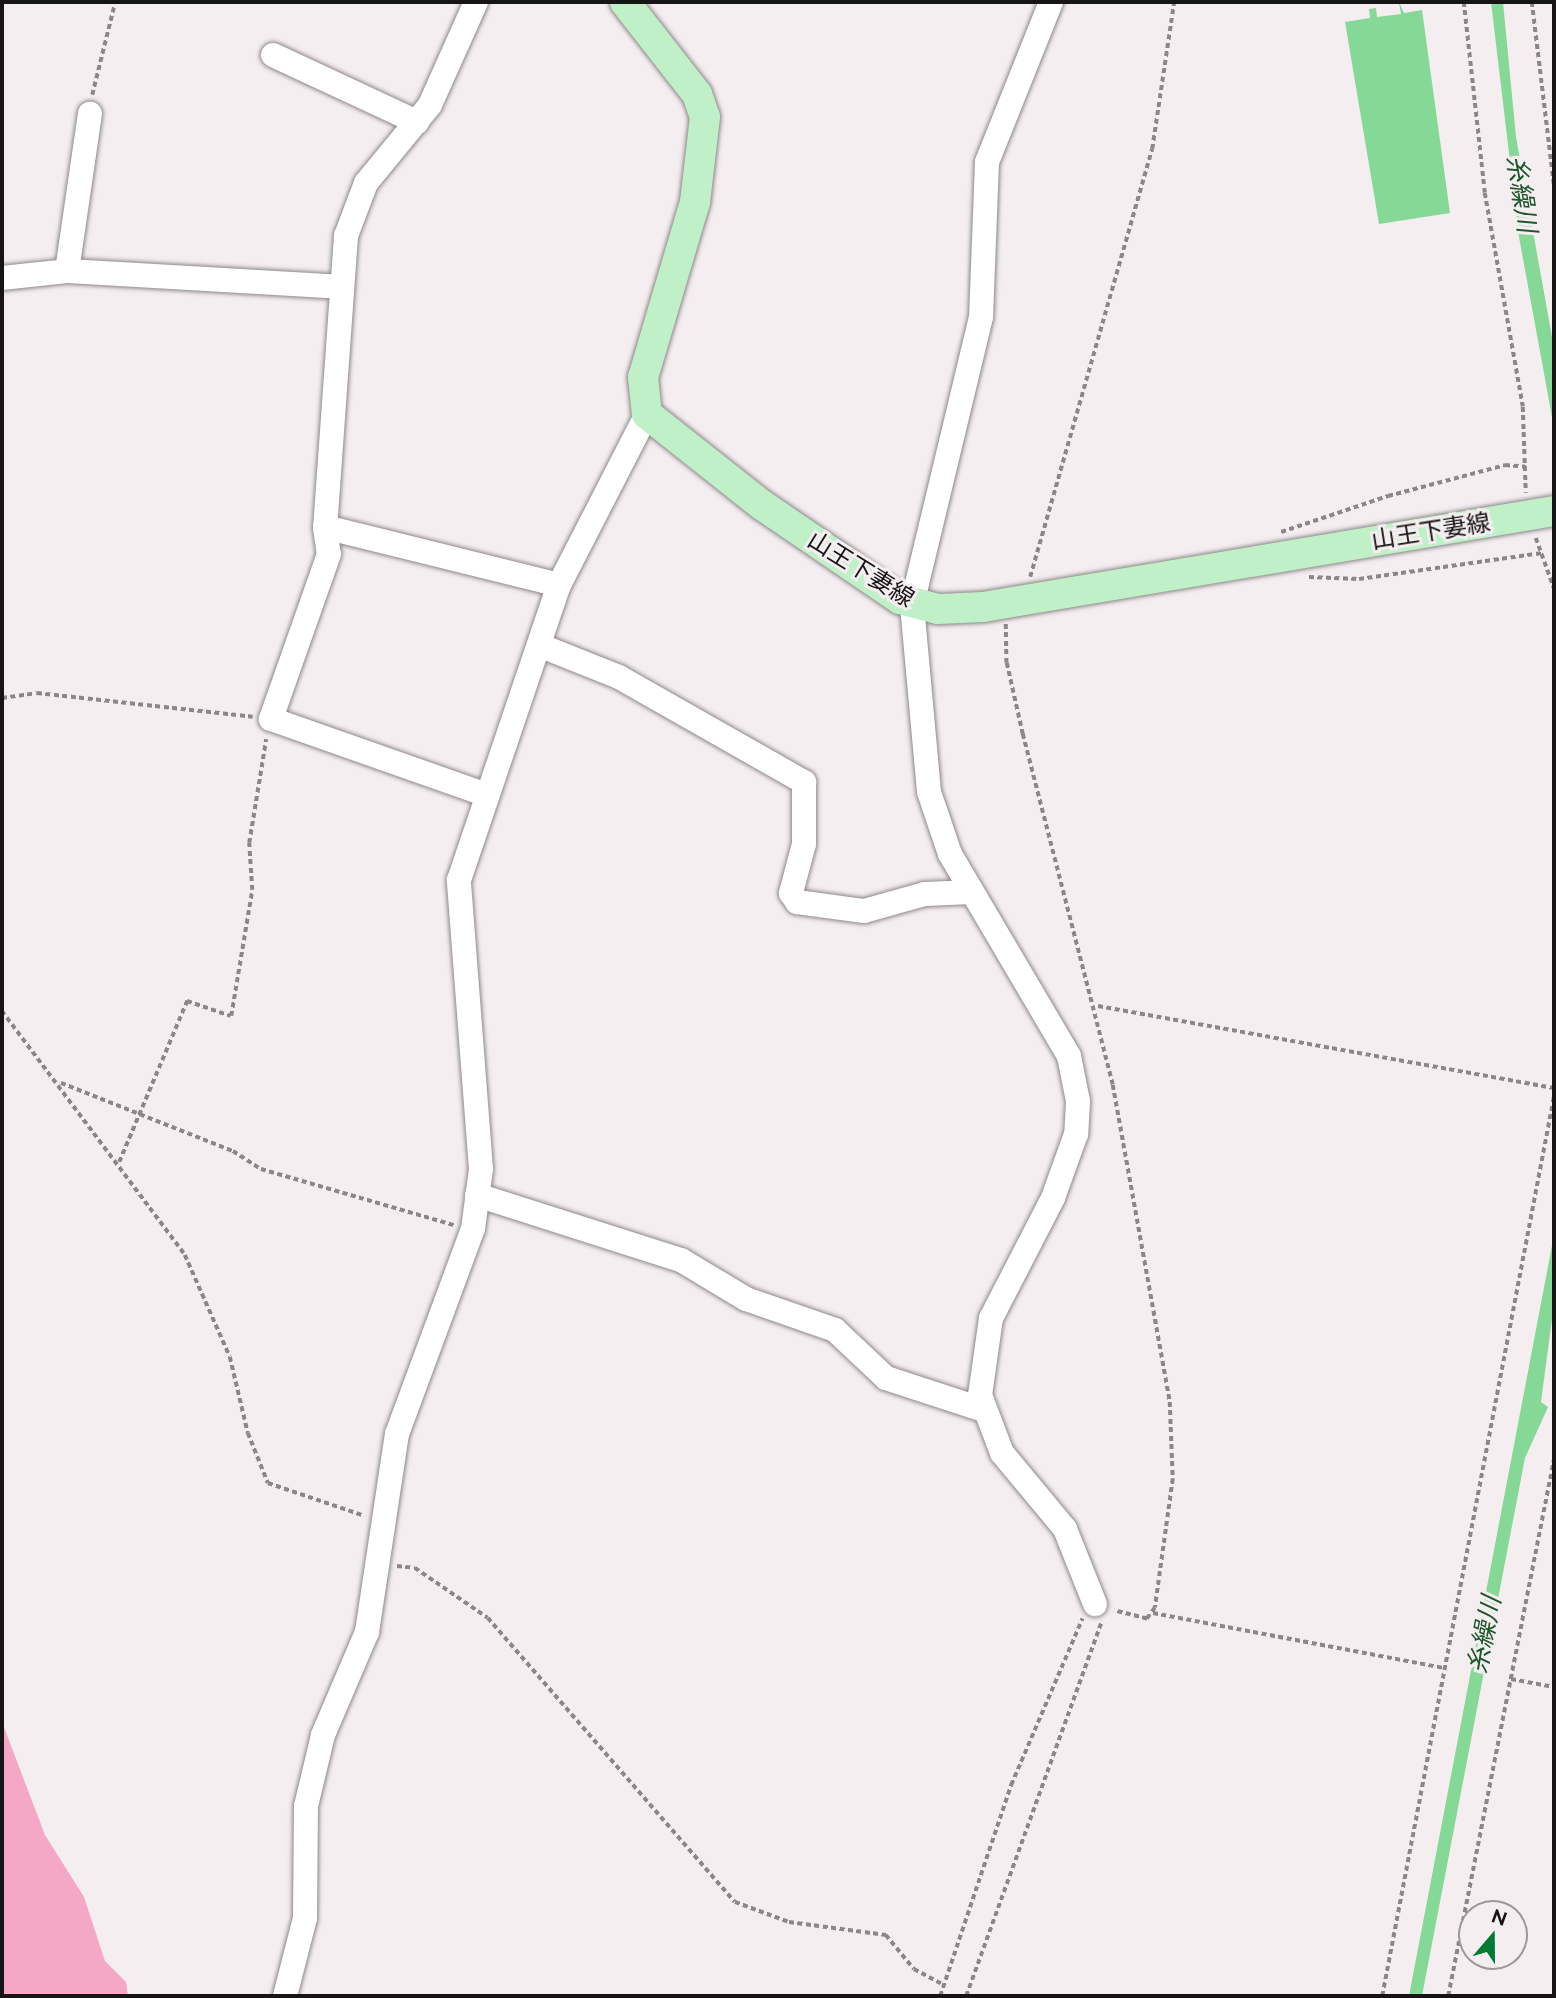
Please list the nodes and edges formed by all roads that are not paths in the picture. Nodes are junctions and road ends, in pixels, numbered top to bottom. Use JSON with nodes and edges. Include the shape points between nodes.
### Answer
{"nodes":[{"id":1,"x":476,"y":2,"type":"edge"},
{"id":2,"x":625,"y":2,"type":"edge"},
{"id":3,"x":1051,"y":2,"type":"edge"},
{"id":4,"x":273,"y":55,"type":"dead end"},
{"id":5,"x":90,"y":114,"type":"road end"},
{"id":6,"x":417,"y":122,"type":"junction"},
{"id":7,"x":67,"y":271,"type":"junction"},
{"id":8,"x":2,"y":278,"type":"edge"},
{"id":9,"x":341,"y":288,"type":"junction"},
{"id":10,"x":647,"y":414,"type":"junction"},
{"id":11,"x":1542,"y":513,"type":"edge"},
{"id":12,"x":325,"y":527,"type":"junction"},
{"id":13,"x":559,"y":585,"type":"junction"},
{"id":14,"x":912,"y":605,"type":"junction"},
{"id":15,"x":540,"y":645,"type":"junction"},
{"id":16,"x":487,"y":795,"type":"junction"},
{"id":17,"x":972,"y":892,"type":"junction"},
{"id":18,"x":477,"y":1195,"type":"junction"},
{"id":19,"x":984,"y":1410,"type":"junction"},
{"id":20,"x":1095,"y":1604,"type":"road end"},
{"id":21,"x":285,"y":1996,"type":"edge"}],
"edges":[{"from":1,"to":6,"type":"street"},
{"from":2,"to":10,"type":"main road","via":[[697,94],[705,117],[695,202],[643,377]]},
{"from":3,"to":14,"type":"street","via":[[987,162],[981,317]]},
{"from":4,"to":6,"type":"street"},
{"from":5,"to":7,"type":"street"},
{"from":6,"to":9,"type":"street","via":[[366,183],[346,236]]},
{"from":7,"to":8,"type":"street"},
{"from":7,"to":9,"type":"street"},
{"from":9,"to":12,"type":"street"},
{"from":10,"to":13,"type":"street"},
{"from":10,"to":14,"type":"main road","name":"山王下妻線","via":[[762,505]]},
{"from":11,"to":14,"type":"main road","name":"山王下妻線","via":[[1022,601],[960,609]]},
{"from":12,"to":13,"type":"street"},
{"from":12,"to":16,"type":"street","via":[[328,554],[271,719]]},
{"from":13,"to":15,"type":"street"},
{"from":14,"to":17,"type":"street","via":[[929,792],[950,854]]},
{"from":15,"to":16,"type":"street"},
{"from":15,"to":17,"type":"street","via":[[619,677],[804,782],[804,844],[791,893],[797,902],[864,911],[925,894]]},
{"from":16,"to":18,"type":"street","via":[[459,880],[481,1156]]},
{"from":17,"to":19,"type":"street","via":[[1069,1056],[1078,1101],[1076,1134],[1053,1198],[990,1318],[979,1374]]},
{"from":18,"to":19,"type":"street","via":[[681,1260],[746,1299],[835,1330],[886,1378]]},
{"from":18,"to":21,"type":"street","via":[[473,1229],[397,1434],[367,1632],[323,1735],[306,1806],[303,1929]]},
{"from":19,"to":20,"type":"street","via":[[1023,1484],[1065,1529]]}]}
